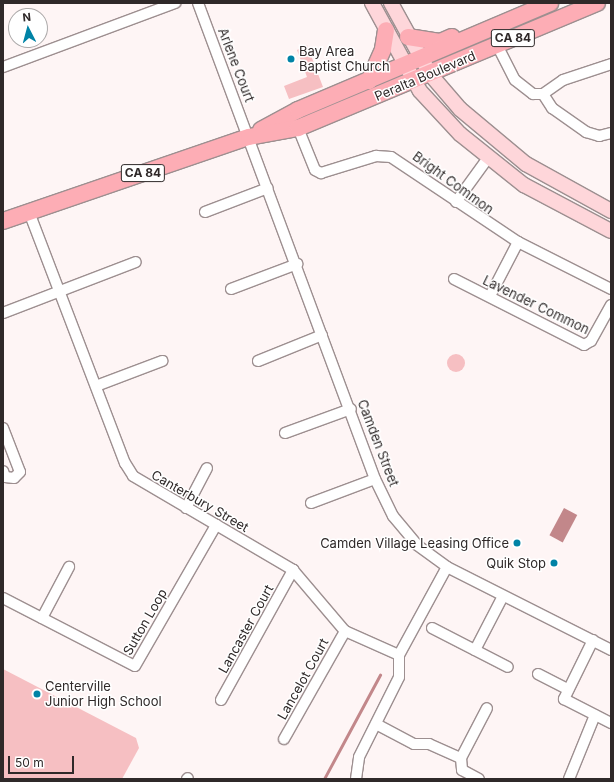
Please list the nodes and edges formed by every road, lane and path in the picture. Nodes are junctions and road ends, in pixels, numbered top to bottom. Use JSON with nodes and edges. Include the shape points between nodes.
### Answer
{"nodes":[{"id":1,"x":175,"y":3,"type":"edge"},
{"id":2,"x":198,"y":3,"type":"edge"},
{"id":3,"x":372,"y":3,"type":"edge"},
{"id":4,"x":390,"y":3,"type":"edge"},
{"id":5,"x":550,"y":3,"type":"edge"},
{"id":6,"x":597,"y":3,"type":"edge"},
{"id":7,"x":496,"y":26,"type":"junction"},
{"id":8,"x":386,"y":30,"type":"junction"},
{"id":9,"x":408,"y":37,"type":"junction"},
{"id":10,"x":497,"y":45,"type":"junction"},
{"id":11,"x":421,"y":59,"type":"junction"},
{"id":12,"x":611,"y":64,"type":"edge"},
{"id":13,"x":404,"y":66,"type":"junction"},
{"id":14,"x":3,"y":67,"type":"edge"},
{"id":15,"x":430,"y":74,"type":"junction"},
{"id":16,"x":368,"y":81,"type":"junction"},
{"id":17,"x":414,"y":81,"type":"junction"},
{"id":18,"x":542,"y":94,"type":"junction"},
{"id":19,"x":298,"y":128,"type":"junction"},
{"id":20,"x":611,"y":133,"type":"edge"},
{"id":21,"x":249,"y":136,"type":"junction"},
{"id":22,"x":488,"y":158,"type":"junction"},
{"id":23,"x":268,"y":188,"type":"junction"},
{"id":24,"x":456,"y":202,"type":"junction"},
{"id":25,"x":611,"y":211,"type":"edge"},
{"id":26,"x":29,"y":212,"type":"junction"},
{"id":27,"x":205,"y":212,"type":"dead end"},
{"id":28,"x":3,"y":221,"type":"edge"},
{"id":29,"x":611,"y":231,"type":"edge"},
{"id":30,"x":518,"y":242,"type":"junction"},
{"id":31,"x":136,"y":262,"type":"dead end"},
{"id":32,"x":297,"y":264,"type":"junction"},
{"id":33,"x":454,"y":279,"type":"dead end"},
{"id":34,"x":611,"y":289,"type":"edge"},
{"id":35,"x":231,"y":290,"type":"dead end"},
{"id":36,"x":60,"y":292,"type":"junction"},
{"id":37,"x":490,"y":296,"type":"junction"},
{"id":38,"x":611,"y":306,"type":"edge"},
{"id":39,"x":3,"y":313,"type":"edge"},
{"id":40,"x":322,"y":335,"type":"junction"},
{"id":41,"x":258,"y":360,"type":"dead end"},
{"id":42,"x":162,"y":361,"type":"dead end"},
{"id":43,"x":96,"y":386,"type":"junction"},
{"id":44,"x":351,"y":409,"type":"junction"},
{"id":45,"x":3,"y":428,"type":"edge"},
{"id":46,"x":285,"y":433,"type":"dead end"},
{"id":47,"x":207,"y":468,"type":"dead end"},
{"id":48,"x":3,"y":471,"type":"edge"},
{"id":49,"x":375,"y":479,"type":"junction"},
{"id":50,"x":310,"y":503,"type":"dead end"},
{"id":51,"x":186,"y":508,"type":"junction"},
{"id":52,"x":216,"y":525,"type":"junction"},
{"id":53,"x":69,"y":567,"type":"dead end"},
{"id":54,"x":448,"y":567,"type":"junction"},
{"id":55,"x":293,"y":570,"type":"junction"},
{"id":56,"x":503,"y":596,"type":"junction"},
{"id":57,"x":3,"y":598,"type":"edge"},
{"id":58,"x":42,"y":618,"type":"junction"},
{"id":59,"x":432,"y":628,"type":"dead end"},
{"id":60,"x":345,"y":631,"type":"junction"},
{"id":61,"x":593,"y":640,"type":"junction"},
{"id":62,"x":476,"y":650,"type":"junction"},
{"id":63,"x":611,"y":650,"type":"edge"},
{"id":64,"x":399,"y":655,"type":"junction"},
{"id":65,"x":508,"y":666,"type":"dead end"},
{"id":66,"x":538,"y":674,"type":"dead end"},
{"id":67,"x":568,"y":689,"type":"junction"},
{"id":68,"x":221,"y":700,"type":"dead end"},
{"id":69,"x":487,"y":708,"type":"dead end"},
{"id":70,"x":595,"y":715,"type":"junction"},
{"id":71,"x":611,"y":723,"type":"edge"},
{"id":72,"x":376,"y":724,"type":"junction"},
{"id":73,"x":284,"y":739,"type":"dead end"},
{"id":74,"x":461,"y":758,"type":"junction"},
{"id":75,"x":356,"y":779,"type":"edge"},
{"id":76,"x":479,"y":779,"type":"edge"},
{"id":77,"x":569,"y":779,"type":"edge"}],
"edges":[{"from":1,"to":14,"type":"street"},
{"from":2,"to":21,"type":"street","name":"Arlene Court"},
{"from":3,"to":8,"type":"main road"},
{"from":4,"to":9,"type":"main road"},
{"from":5,"to":7,"type":"main road","name":"Peralta Boulevard","number":"CA 84"},
{"from":6,"to":10,"type":"main road","name":"Peralta Boulevard","number":"CA 84"},
{"from":7,"to":9,"type":"main road","via":[[482,24],[440,42]]},
{"from":7,"to":11,"type":"main road","name":"Peralta Boulevard","number":"CA 84"},
{"from":8,"to":13,"type":"main road"},
{"from":8,"to":16,"type":"main road","via":[[383,49]]},
{"from":9,"to":11,"type":"main road"},
{"from":10,"to":15,"type":"main road","name":"Peralta Boulevard","number":"CA 84"},
{"from":10,"to":18,"type":"street","via":[[515,80],[533,94]]},
{"from":11,"to":13,"type":"main road","name":"Peralta Boulevard","number":"CA 84"},
{"from":11,"to":15,"type":"main road"},
{"from":12,"to":18,"type":"street","via":[[563,80]]},
{"from":13,"to":16,"type":"main road","name":"Peralta Boulevard","number":"CA 84"},
{"from":13,"to":17,"type":"main road"},
{"from":15,"to":17,"type":"main road","name":"Peralta Boulevard","number":"CA 84"},
{"from":15,"to":25,"type":"main road","via":[[460,109],[508,151],[544,175]]},
{"from":16,"to":21,"type":"main road","name":"Peralta Boulevard","number":"CA 84","via":[[298,110]]},
{"from":17,"to":19,"type":"main road","name":"Peralta Boulevard","number":"CA 84"},
{"from":17,"to":22,"type":"main road","via":[[440,114]]},
{"from":18,"to":20,"type":"street","via":[[552,108],[586,132],[599,136]]},
{"from":19,"to":21,"type":"main road","name":"Peralta Boulevard","number":"CA 84"},
{"from":19,"to":24,"type":"street","name":"Bright Common","via":[[312,167],[321,173],[376,156],[390,157]]},
{"from":21,"to":23,"type":"street","name":"Camden Street"},
{"from":21,"to":26,"type":"main road","name":"Peralta Boulevard","number":"CA 84"},
{"from":22,"to":24,"type":"street"},
{"from":22,"to":29,"type":"main road","via":[[547,199]]},
{"from":23,"to":27,"type":"street"},
{"from":23,"to":32,"type":"street","name":"Camden Street"},
{"from":24,"to":30,"type":"street","name":"Bright Common"},
{"from":26,"to":28,"type":"main road","name":"Peralta Boulevard","number":"CA 84"},
{"from":26,"to":36,"type":"street","name":"Canterbury Street"},
{"from":30,"to":34,"type":"street","name":"Bright Common"},
{"from":30,"to":37,"type":"street"},
{"from":31,"to":36,"type":"street"},
{"from":32,"to":35,"type":"street"},
{"from":32,"to":40,"type":"street","name":"Camden Street"},
{"from":33,"to":37,"type":"street","name":"Lavender Common"},
{"from":36,"to":39,"type":"street"},
{"from":36,"to":43,"type":"street","name":"Canterbury Street"},
{"from":37,"to":38,"type":"street","name":"Lavender Common","via":[[584,345],[591,342]]},
{"from":40,"to":41,"type":"street"},
{"from":40,"to":44,"type":"street","name":"Camden Street"},
{"from":42,"to":43,"type":"street"},
{"from":43,"to":51,"type":"street","name":"Canterbury Street","via":[[133,476]]},
{"from":44,"to":46,"type":"street"},
{"from":44,"to":49,"type":"street","name":"Camden Street"},
{"from":45,"to":48,"type":"street","via":[[20,472],[14,478],[5,477]]},
{"from":47,"to":51,"type":"street"},
{"from":49,"to":50,"type":"street"},
{"from":49,"to":54,"type":"street","name":"Camden Street","via":[[393,516],[417,545]]},
{"from":51,"to":52,"type":"street","name":"Canterbury Street"},
{"from":52,"to":55,"type":"street","name":"Canterbury Street"},
{"from":52,"to":58,"type":"street","name":"Sutton Loop","via":[[135,666]]},
{"from":53,"to":58,"type":"street"},
{"from":54,"to":56,"type":"street","name":"Camden Street"},
{"from":54,"to":64,"type":"street"},
{"from":55,"to":60,"type":"street","name":"Canterbury Street"},
{"from":55,"to":68,"type":"street","name":"Lancaster Court"},
{"from":56,"to":61,"type":"street","name":"Camden Street"},
{"from":56,"to":62,"type":"street"},
{"from":57,"to":58,"type":"street","name":"Sutton Loop"},
{"from":59,"to":62,"type":"street"},
{"from":60,"to":64,"type":"street","name":"Canterbury Street"},
{"from":60,"to":73,"type":"street","name":"Lancelot Court"},
{"from":61,"to":63,"type":"street","name":"Camden Street"},
{"from":61,"to":67,"type":"street"},
{"from":62,"to":65,"type":"street"},
{"from":64,"to":72,"type":"street","via":[[399,677]]},
{"from":66,"to":67,"type":"street"},
{"from":67,"to":70,"type":"street","via":[[564,699]]},
{"from":69,"to":74,"type":"street"},
{"from":70,"to":71,"type":"street"},
{"from":70,"to":77,"type":"street"},
{"from":72,"to":74,"type":"street","via":[[414,744],[429,744]]},
{"from":72,"to":75,"type":"street","via":[[359,756]]},
{"from":74,"to":76,"type":"street","via":[[462,770]]}]}
